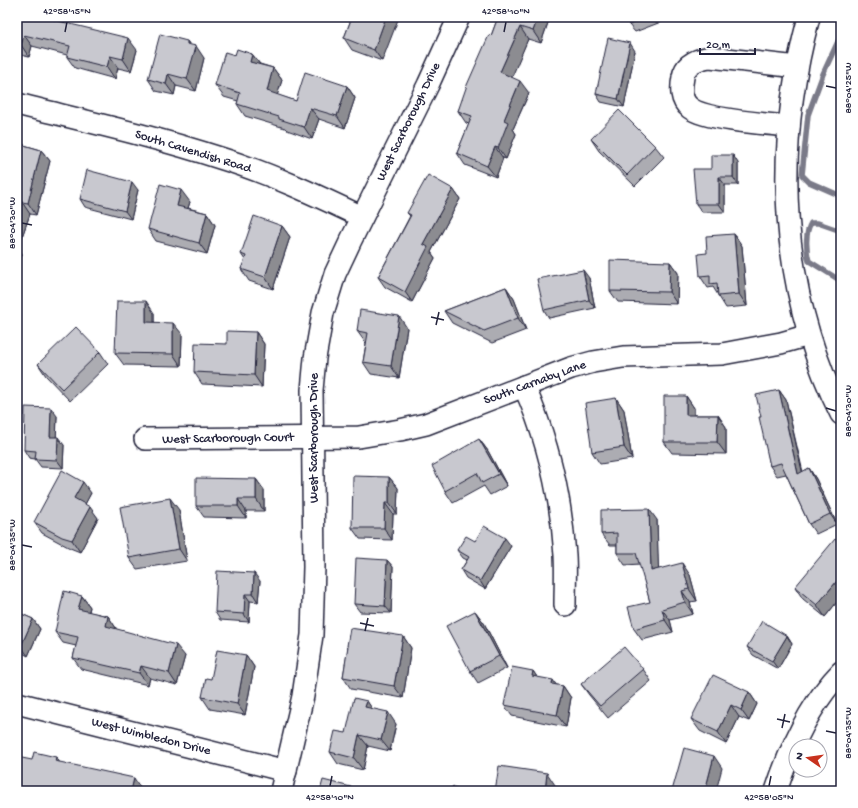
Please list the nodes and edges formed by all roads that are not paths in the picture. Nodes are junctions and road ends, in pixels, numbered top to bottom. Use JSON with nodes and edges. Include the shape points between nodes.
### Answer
{"nodes":[{"id":1,"x":459,"y":17,"type":"edge"},
{"id":2,"x":809,"y":17,"type":"edge"},
{"id":3,"x":797,"y":67,"type":"junction"},
{"id":4,"x":17,"y":104,"type":"edge"},
{"id":5,"x":789,"y":126,"type":"junction"},
{"id":6,"x":362,"y":217,"type":"junction"},
{"id":7,"x":809,"y":335,"type":"junction"},
{"id":8,"x":524,"y":386,"type":"junction"},
{"id":9,"x":841,"y":414,"type":"edge"},
{"id":10,"x":312,"y":438,"type":"junction"},
{"id":11,"x":145,"y":439,"type":"dead end"},
{"id":12,"x":565,"y":605,"type":"dead end"},
{"id":13,"x":841,"y":672,"type":"edge"},
{"id":14,"x":17,"y":703,"type":"edge"},
{"id":15,"x":283,"y":781,"type":"edge"},
{"id":16,"x":776,"y":791,"type":"edge"}],
"edges":[{"from":1,"to":6,"type":"street","name":"West Scarborough Drive"},
{"from":2,"to":3,"type":"street"},
{"from":3,"to":5,"type":"street"},
{"from":3,"to":5,"type":"street","via":[[710,57],[698,59],[688,67],[681,88],[685,102],[690,108],[702,114]]},
{"from":4,"to":6,"type":"street","name":"South Cavendish Road","via":[[220,158],[265,173]]},
{"from":5,"to":7,"type":"street","via":[[786,165],[788,217],[797,283]]},
{"from":6,"to":10,"type":"street","name":"West Scarborough Drive","via":[[335,274],[323,313],[312,390]]},
{"from":7,"to":8,"type":"street","name":"South Carnaby Lane","via":[[782,343],[722,354],[623,357],[593,362]]},
{"from":7,"to":9,"type":"street","via":[[831,395]]},
{"from":8,"to":10,"type":"street","name":"South Carnaby Lane","via":[[419,426],[359,437]]},
{"from":8,"to":12,"type":"street","via":[[536,414],[557,486],[565,557]]},
{"from":10,"to":11,"type":"street","name":"West Scarborough Court"},
{"from":10,"to":15,"type":"street","name":"West Scarborough Drive","via":[[312,635],[304,696]]},
{"from":13,"to":16,"type":"street","via":[[823,693],[800,730],[786,760]]},
{"from":14,"to":15,"type":"street","name":"West Wimbledon Drive"}]}
